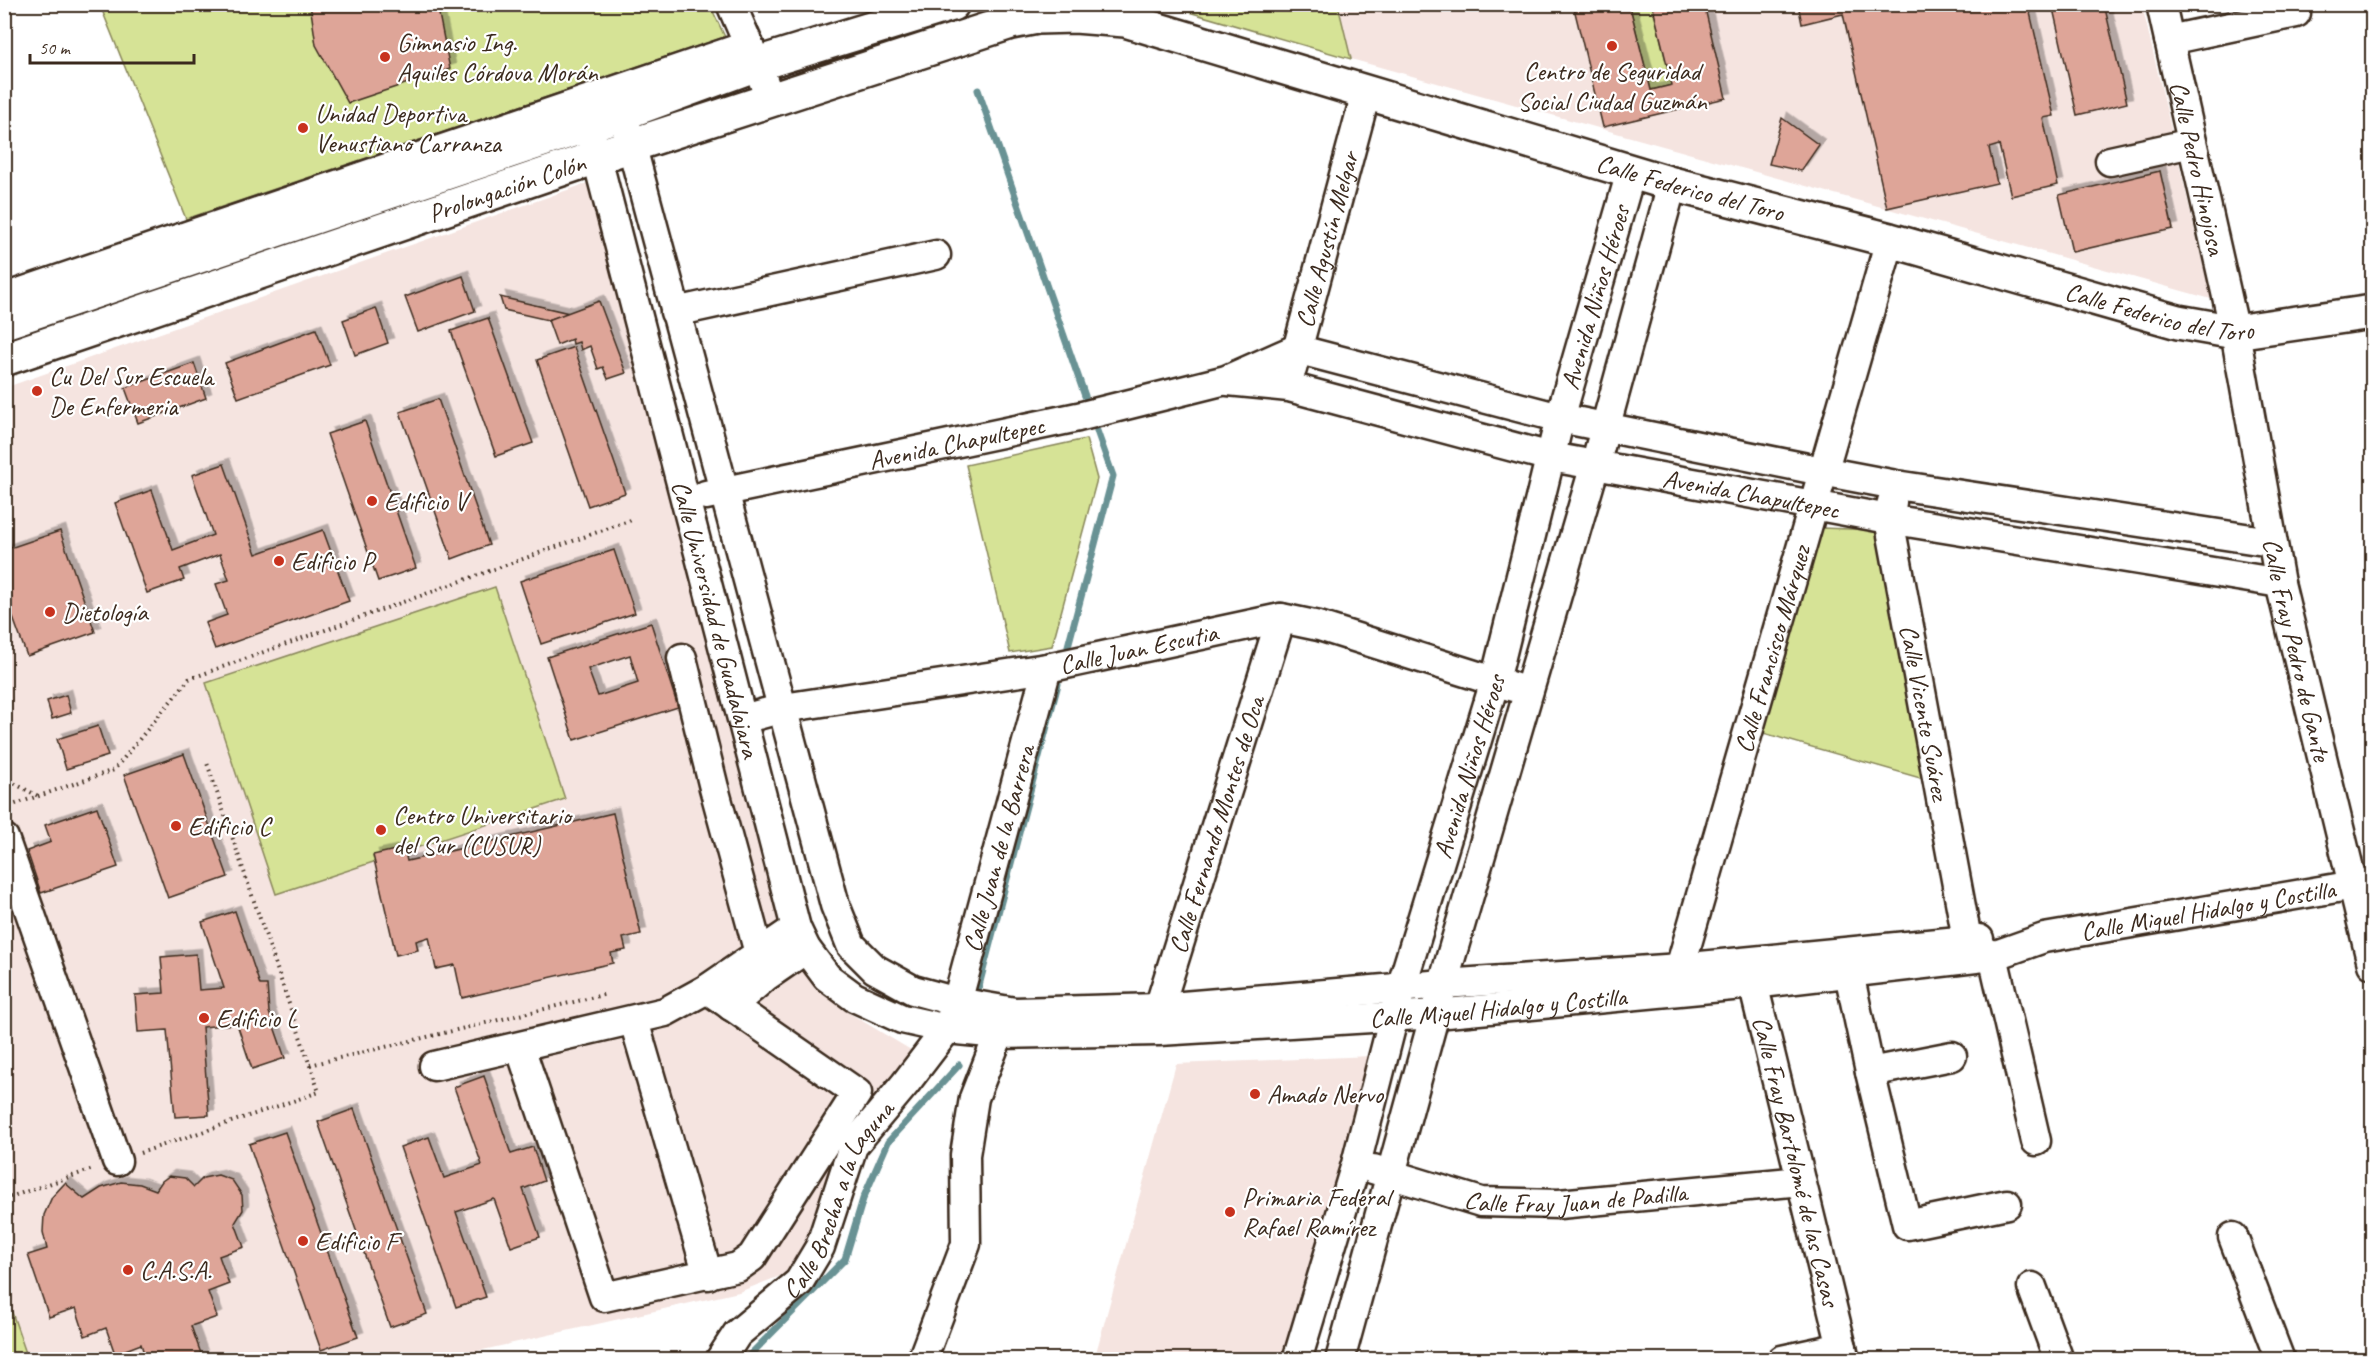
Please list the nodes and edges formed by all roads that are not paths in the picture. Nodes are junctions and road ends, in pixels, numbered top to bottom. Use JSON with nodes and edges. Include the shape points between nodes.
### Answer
{"nodes":[{"id":1,"x":731,"y":4,"type":"edge"},
{"id":2,"x":952,"y":4,"type":"edge"},
{"id":3,"x":2161,"y":4,"type":"edge"},
{"id":4,"x":1132,"y":10,"type":"edge"},
{"id":5,"x":1009,"y":13,"type":"edge"},
{"id":6,"x":2296,"y":13,"type":"dead end"},
{"id":7,"x":2169,"y":40,"type":"junction"},
{"id":8,"x":753,"y":55,"type":"junction"},
{"id":9,"x":1366,"y":93,"type":"junction"},
{"id":10,"x":770,"y":99,"type":"junction"},
{"id":11,"x":623,"y":113,"type":"junction"},
{"id":12,"x":588,"y":124,"type":"junction"},
{"id":13,"x":2192,"y":143,"type":"junction"},
{"id":14,"x":632,"y":145,"type":"junction"},
{"id":15,"x":597,"y":157,"type":"junction"},
{"id":16,"x":2110,"y":161,"type":"dead end"},
{"id":17,"x":1631,"y":172,"type":"junction"},
{"id":18,"x":1672,"y":184,"type":"junction"},
{"id":19,"x":1890,"y":240,"type":"junction"},
{"id":20,"x":936,"y":255,"type":"dead end"},
{"id":21,"x":4,"y":298,"type":"edge"},
{"id":22,"x":675,"y":312,"type":"junction"},
{"id":23,"x":2373,"y":312,"type":"edge"},
{"id":24,"x":4,"y":322,"type":"edge"},
{"id":25,"x":2235,"y":332,"type":"junction"},
{"id":26,"x":1296,"y":349,"type":"junction"},
{"id":27,"x":4,"y":359,"type":"edge"},
{"id":28,"x":1226,"y":380,"type":"junction"},
{"id":29,"x":1289,"y":387,"type":"junction"},
{"id":30,"x":1560,"y":418,"type":"junction"},
{"id":31,"x":1605,"y":428,"type":"junction"},
{"id":32,"x":1551,"y":457,"type":"junction"},
{"id":33,"x":1595,"y":465,"type":"junction"},
{"id":34,"x":1822,"y":471,"type":"junction"},
{"id":35,"x":1896,"y":485,"type":"junction"},
{"id":36,"x":723,"y":491,"type":"junction"},
{"id":37,"x":686,"y":499,"type":"junction"},
{"id":38,"x":1813,"y":504,"type":"junction"},
{"id":39,"x":1889,"y":519,"type":"junction"},
{"id":40,"x":2271,"y":542,"type":"junction"},
{"id":41,"x":2280,"y":583,"type":"junction"},
{"id":42,"x":1281,"y":618,"type":"junction"},
{"id":43,"x":682,"y":658,"type":"dead end"},
{"id":44,"x":1047,"y":668,"type":"junction"},
{"id":45,"x":1495,"y":681,"type":"junction"},
{"id":46,"x":1527,"y":692,"type":"junction"},
{"id":47,"x":783,"y":708,"type":"junction"},
{"id":48,"x":743,"y":719,"type":"junction"},
{"id":49,"x":757,"y":777,"type":"junction"},
{"id":50,"x":714,"y":788,"type":"junction"},
{"id":51,"x":4,"y":838,"type":"edge"},
{"id":52,"x":2363,"y":884,"type":"edge"},
{"id":53,"x":801,"y":938,"type":"junction"},
{"id":54,"x":1967,"y":939,"type":"junction"},
{"id":55,"x":2044,"y":939,"type":"junction"},
{"id":56,"x":759,"y":953,"type":"junction"},
{"id":57,"x":1993,"y":956,"type":"junction"},
{"id":58,"x":2373,"y":964,"type":"edge"},
{"id":59,"x":1750,"y":973,"type":"junction"},
{"id":60,"x":1849,"y":973,"type":"junction"},
{"id":61,"x":1681,"y":980,"type":"junction"},
{"id":62,"x":1443,"y":984,"type":"junction"},
{"id":63,"x":1401,"y":988,"type":"junction"},
{"id":64,"x":707,"y":989,"type":"junction"},
{"id":65,"x":957,"y":1002,"type":"junction"},
{"id":66,"x":731,"y":1006,"type":"junction"},
{"id":67,"x":1436,"y":1014,"type":"junction"},
{"id":68,"x":1394,"y":1016,"type":"junction"},
{"id":69,"x":1159,"y":1020,"type":"junction"},
{"id":70,"x":634,"y":1021,"type":"junction"},
{"id":71,"x":947,"y":1029,"type":"junction"},
{"id":72,"x":999,"y":1034,"type":"junction"},
{"id":73,"x":520,"y":1047,"type":"junction"},
{"id":74,"x":1952,"y":1056,"type":"dead end"},
{"id":75,"x":434,"y":1066,"type":"dead end"},
{"id":76,"x":1870,"y":1072,"type":"junction"},
{"id":77,"x":2036,"y":1141,"type":"dead end"},
{"id":78,"x":117,"y":1161,"type":"road end"},
{"id":79,"x":1356,"y":1164,"type":"junction"},
{"id":80,"x":1389,"y":1175,"type":"junction"},
{"id":81,"x":1801,"y":1181,"type":"junction"},
{"id":82,"x":2007,"y":1204,"type":"dead end"},
{"id":83,"x":2233,"y":1237,"type":"dead end"},
{"id":84,"x":708,"y":1275,"type":"junction"},
{"id":85,"x":2032,"y":1287,"type":"dead end"},
{"id":86,"x":1843,"y":1353,"type":"edge"},
{"id":87,"x":720,"y":1359,"type":"edge"},
{"id":88,"x":922,"y":1359,"type":"edge"},
{"id":89,"x":1297,"y":1359,"type":"edge"},
{"id":90,"x":1340,"y":1359,"type":"edge"},
{"id":91,"x":1782,"y":1359,"type":"edge"},
{"id":92,"x":2059,"y":1359,"type":"edge"},
{"id":93,"x":2280,"y":1359,"type":"edge"}],
"edges":[{"from":1,"to":8,"type":"street"},
{"from":2,"to":8,"type":"main road","name":"Prolongación Colón"},
{"from":3,"to":7,"type":"street","name":"Calle Pedro Hinojosa"},
{"from":4,"to":5,"type":"main road","name":"Calle Federico del Toro","via":[[1037,17]]},
{"from":4,"to":9,"type":"main road","name":"Calle Federico del Toro","via":[[1171,33]]},
{"from":5,"to":10,"type":"main road","name":"Prolongación Colón"},
{"from":6,"to":7,"type":"street"},
{"from":7,"to":13,"type":"street","name":"Calle Pedro Hinojosa"},
{"from":8,"to":10,"type":"street"},
{"from":8,"to":11,"type":"main road","name":"Prolongación Colón"},
{"from":8,"to":21,"type":"street","name":"Prolongación Colón"},
{"from":9,"to":17,"type":"main road","name":"Calle Federico del Toro"},
{"from":9,"to":26,"type":"street","name":"Calle Agustín Melgar"},
{"from":10,"to":14,"type":"main road","name":"Prolongación Colón"},
{"from":11,"to":12,"type":"main road","name":"Prolongación Colón"},
{"from":11,"to":14,"type":"street","name":"Calle Universidad de Guadalajara"},
{"from":12,"to":15,"type":"street","name":"Calle Universidad de Guadalajara"},
{"from":12,"to":24,"type":"main road","name":"Prolongación Colón"},
{"from":13,"to":16,"type":"street"},
{"from":13,"to":25,"type":"street","name":"Calle Pedro Hinojosa"},
{"from":14,"to":15,"type":"main road","name":"Prolongación Colón"},
{"from":14,"to":22,"type":"street","name":"Calle Universidad de Guadalajara"},
{"from":15,"to":27,"type":"main road","name":"Prolongación Colón"},
{"from":15,"to":37,"type":"street","name":"Calle Universidad de Guadalajara"},
{"from":17,"to":18,"type":"main road","name":"Calle Federico del Toro"},
{"from":17,"to":30,"type":"street","name":"Avenida Niños Héroes"},
{"from":18,"to":19,"type":"main road","name":"Calle Federico del Toro"},
{"from":18,"to":31,"type":"street","name":"Avenida Niños Héroes"},
{"from":19,"to":25,"type":"main road","name":"Calle Federico del Toro","via":[[2178,322]]},
{"from":19,"to":34,"type":"street","name":"Calle Francisco Márquez"},
{"from":20,"to":22,"type":"street"},
{"from":22,"to":36,"type":"street","name":"Calle Universidad de Guadalajara"},
{"from":23,"to":25,"type":"main road","name":"Calle Federico del Toro"},
{"from":25,"to":40,"type":"street","name":"Calle Fray Pedro de Gante"},
{"from":26,"to":28,"type":"street","name":"Avenida Chapultepec"},
{"from":26,"to":29,"type":"street","name":"Calle Agustín Melgar"},
{"from":26,"to":30,"type":"street","name":"Avenida Chapultepec"},
{"from":28,"to":29,"type":"street","name":"Avenida Chapultepec"},
{"from":28,"to":36,"type":"street","name":"Avenida Chapultepec","via":[[1078,417]]},
{"from":29,"to":32,"type":"street","name":"Avenida Chapultepec"},
{"from":30,"to":31,"type":"street","name":"Avenida Chapultepec"},
{"from":30,"to":32,"type":"street","name":"Avenida Niños Héroes"},
{"from":31,"to":33,"type":"street","name":"Avenida Niños Héroes"},
{"from":31,"to":34,"type":"street","name":"Avenida Chapultepec"},
{"from":32,"to":33,"type":"street","name":"Avenida Chapultepec"},
{"from":32,"to":45,"type":"street","name":"Avenida Niños Héroes"},
{"from":33,"to":38,"type":"street","name":"Avenida Chapultepec"},
{"from":33,"to":46,"type":"street","name":"Avenida Niños Héroes"},
{"from":34,"to":35,"type":"street","name":"Avenida Chapultepec"},
{"from":34,"to":38,"type":"street","name":"Calle Francisco Márquez"},
{"from":35,"to":39,"type":"street","name":"Calle Vicente Suárez"},
{"from":35,"to":40,"type":"street","name":"Avenida Chapultepec"},
{"from":36,"to":37,"type":"street","name":"Avenida Chapultepec"},
{"from":36,"to":47,"type":"street","name":"Calle Universidad de Guadalajara"},
{"from":37,"to":48,"type":"street","name":"Calle Universidad de Guadalajara"},
{"from":38,"to":39,"type":"street","name":"Avenida Chapultepec"},
{"from":38,"to":61,"type":"street","name":"Calle Francisco Márquez"},
{"from":39,"to":41,"type":"street","name":"Avenida Chapultepec"},
{"from":39,"to":54,"type":"street","name":"Calle Vicente Suárez"},
{"from":40,"to":41,"type":"street","name":"Calle Fray Pedro de Gante"},
{"from":41,"to":52,"type":"street","name":"Calle Fray Pedro de Gante"},
{"from":42,"to":44,"type":"street","name":"Calle Juan Escutia"},
{"from":42,"to":45,"type":"street","name":"Calle Juan Escutia","via":[[1319,626]]},
{"from":42,"to":69,"type":"street","name":"Calle Fernando Montes de Oca"},
{"from":43,"to":50,"type":"street"},
{"from":44,"to":47,"type":"street","name":"Calle Juan Escutia"},
{"from":44,"to":65,"type":"street","name":"Calle Juan de la Barrera"},
{"from":45,"to":46,"type":"street","name":"Calle Juan Escutia"},
{"from":45,"to":63,"type":"street","name":"Avenida Niños Héroes"},
{"from":46,"to":62,"type":"street","name":"Avenida Niños Héroes"},
{"from":47,"to":48,"type":"street","name":"Calle Juan Escutia"},
{"from":47,"to":65,"type":"street","name":"Calle Universidad de Guadalajara","via":[[835,905],[850,945],[875,969],[913,990]]},
{"from":48,"to":49,"type":"street","name":"Calle Universidad de Guadalajara"},
{"from":49,"to":50,"type":"street"},
{"from":49,"to":53,"type":"street","name":"Calle Universidad de Guadalajara"},
{"from":50,"to":56,"type":"street"},
{"from":51,"to":78,"type":"street"},
{"from":52,"to":55,"type":"street","name":"Calle Miguel Hidalgo y Costilla"},
{"from":52,"to":58,"type":"street","name":"Calle Fray Pedro de Gante"},
{"from":53,"to":56,"type":"street"},
{"from":53,"to":66,"type":"street"},
{"from":53,"to":71,"type":"street","name":"Calle Universidad de Guadalajara","via":[[827,977],[854,997],[902,1019]]},
{"from":54,"to":55,"type":"street","name":"Calle Miguel Hidalgo y Costilla"},
{"from":54,"to":57,"type":"street"},
{"from":54,"to":59,"type":"street","name":"Calle Miguel Hidalgo y Costilla"},
{"from":55,"to":57,"type":"street","name":"Calle Miguel Hidalgo y Costilla"},
{"from":56,"to":64,"type":"street"},
{"from":57,"to":60,"type":"street","name":"Calle Miguel Hidalgo y Costilla"},
{"from":57,"to":77,"type":"street"},
{"from":59,"to":60,"type":"street","name":"Calle Miguel Hidalgo y Costilla"},
{"from":59,"to":61,"type":"street","name":"Calle Miguel Hidalgo y Costilla"},
{"from":59,"to":81,"type":"street","name":"Calle Fray Bartolomé de las Casas"},
{"from":60,"to":76,"type":"street"},
{"from":61,"to":62,"type":"street","name":"Calle Miguel Hidalgo y Costilla"},
{"from":61,"to":67,"type":"street","name":"Calle Miguel Hidalgo y Costilla"},
{"from":62,"to":63,"type":"street","name":"Calle Miguel Hidalgo y Costilla"},
{"from":62,"to":67,"type":"street","name":"Avenida Niños Héroes"},
{"from":63,"to":68,"type":"street","name":"Avenida Niños Héroes"},
{"from":63,"to":69,"type":"street","name":"Calle Miguel Hidalgo y Costilla"},
{"from":64,"to":66,"type":"street"},
{"from":64,"to":70,"type":"street","via":[[665,1012]]},
{"from":65,"to":69,"type":"street","name":"Calle Miguel Hidalgo y Costilla","via":[[1015,1012]]},
{"from":65,"to":71,"type":"street","name":"Calle Juan de la Barrera"},
{"from":66,"to":84,"type":"street","via":[[857,1093],[752,1257],[738,1267]]},
{"from":67,"to":68,"type":"street","name":"Calle Miguel Hidalgo y Costilla"},
{"from":67,"to":80,"type":"street","name":"Avenida Niños Héroes"},
{"from":68,"to":69,"type":"street","name":"Calle Miguel Hidalgo y Costilla"},
{"from":68,"to":79,"type":"street","name":"Avenida Niños Héroes"},
{"from":69,"to":72,"type":"street","name":"Calle Miguel Hidalgo y Costilla"},
{"from":70,"to":73,"type":"street"},
{"from":70,"to":84,"type":"street"},
{"from":71,"to":72,"type":"street","name":"Calle Miguel Hidalgo y Costilla"},
{"from":71,"to":87,"type":"street","name":"Calle Brecha a la Laguna","via":[[853,1146],[820,1247],[799,1282],[737,1335]]},
{"from":72,"to":88,"type":"street","via":[[974,1098],[967,1143],[966,1244]]},
{"from":73,"to":75,"type":"street"},
{"from":73,"to":84,"type":"street","via":[[604,1298]]},
{"from":74,"to":76,"type":"street"},
{"from":76,"to":82,"type":"street","via":[[1906,1226]]},
{"from":79,"to":80,"type":"street","name":"Calle Fray Juan de Padilla"},
{"from":79,"to":89,"type":"street","name":"Avenida Niños Héroes"},
{"from":80,"to":81,"type":"street","name":"Calle Fray Juan de Padilla","via":[[1481,1202],[1560,1204]]},
{"from":80,"to":90,"type":"street","name":"Avenida Niños Héroes"},
{"from":81,"to":86,"type":"street","name":"Calle Fray Bartolomé de las Casas"},
{"from":83,"to":93,"type":"street"},
{"from":85,"to":92,"type":"street"},
{"from":86,"to":91,"type":"street"}]}
